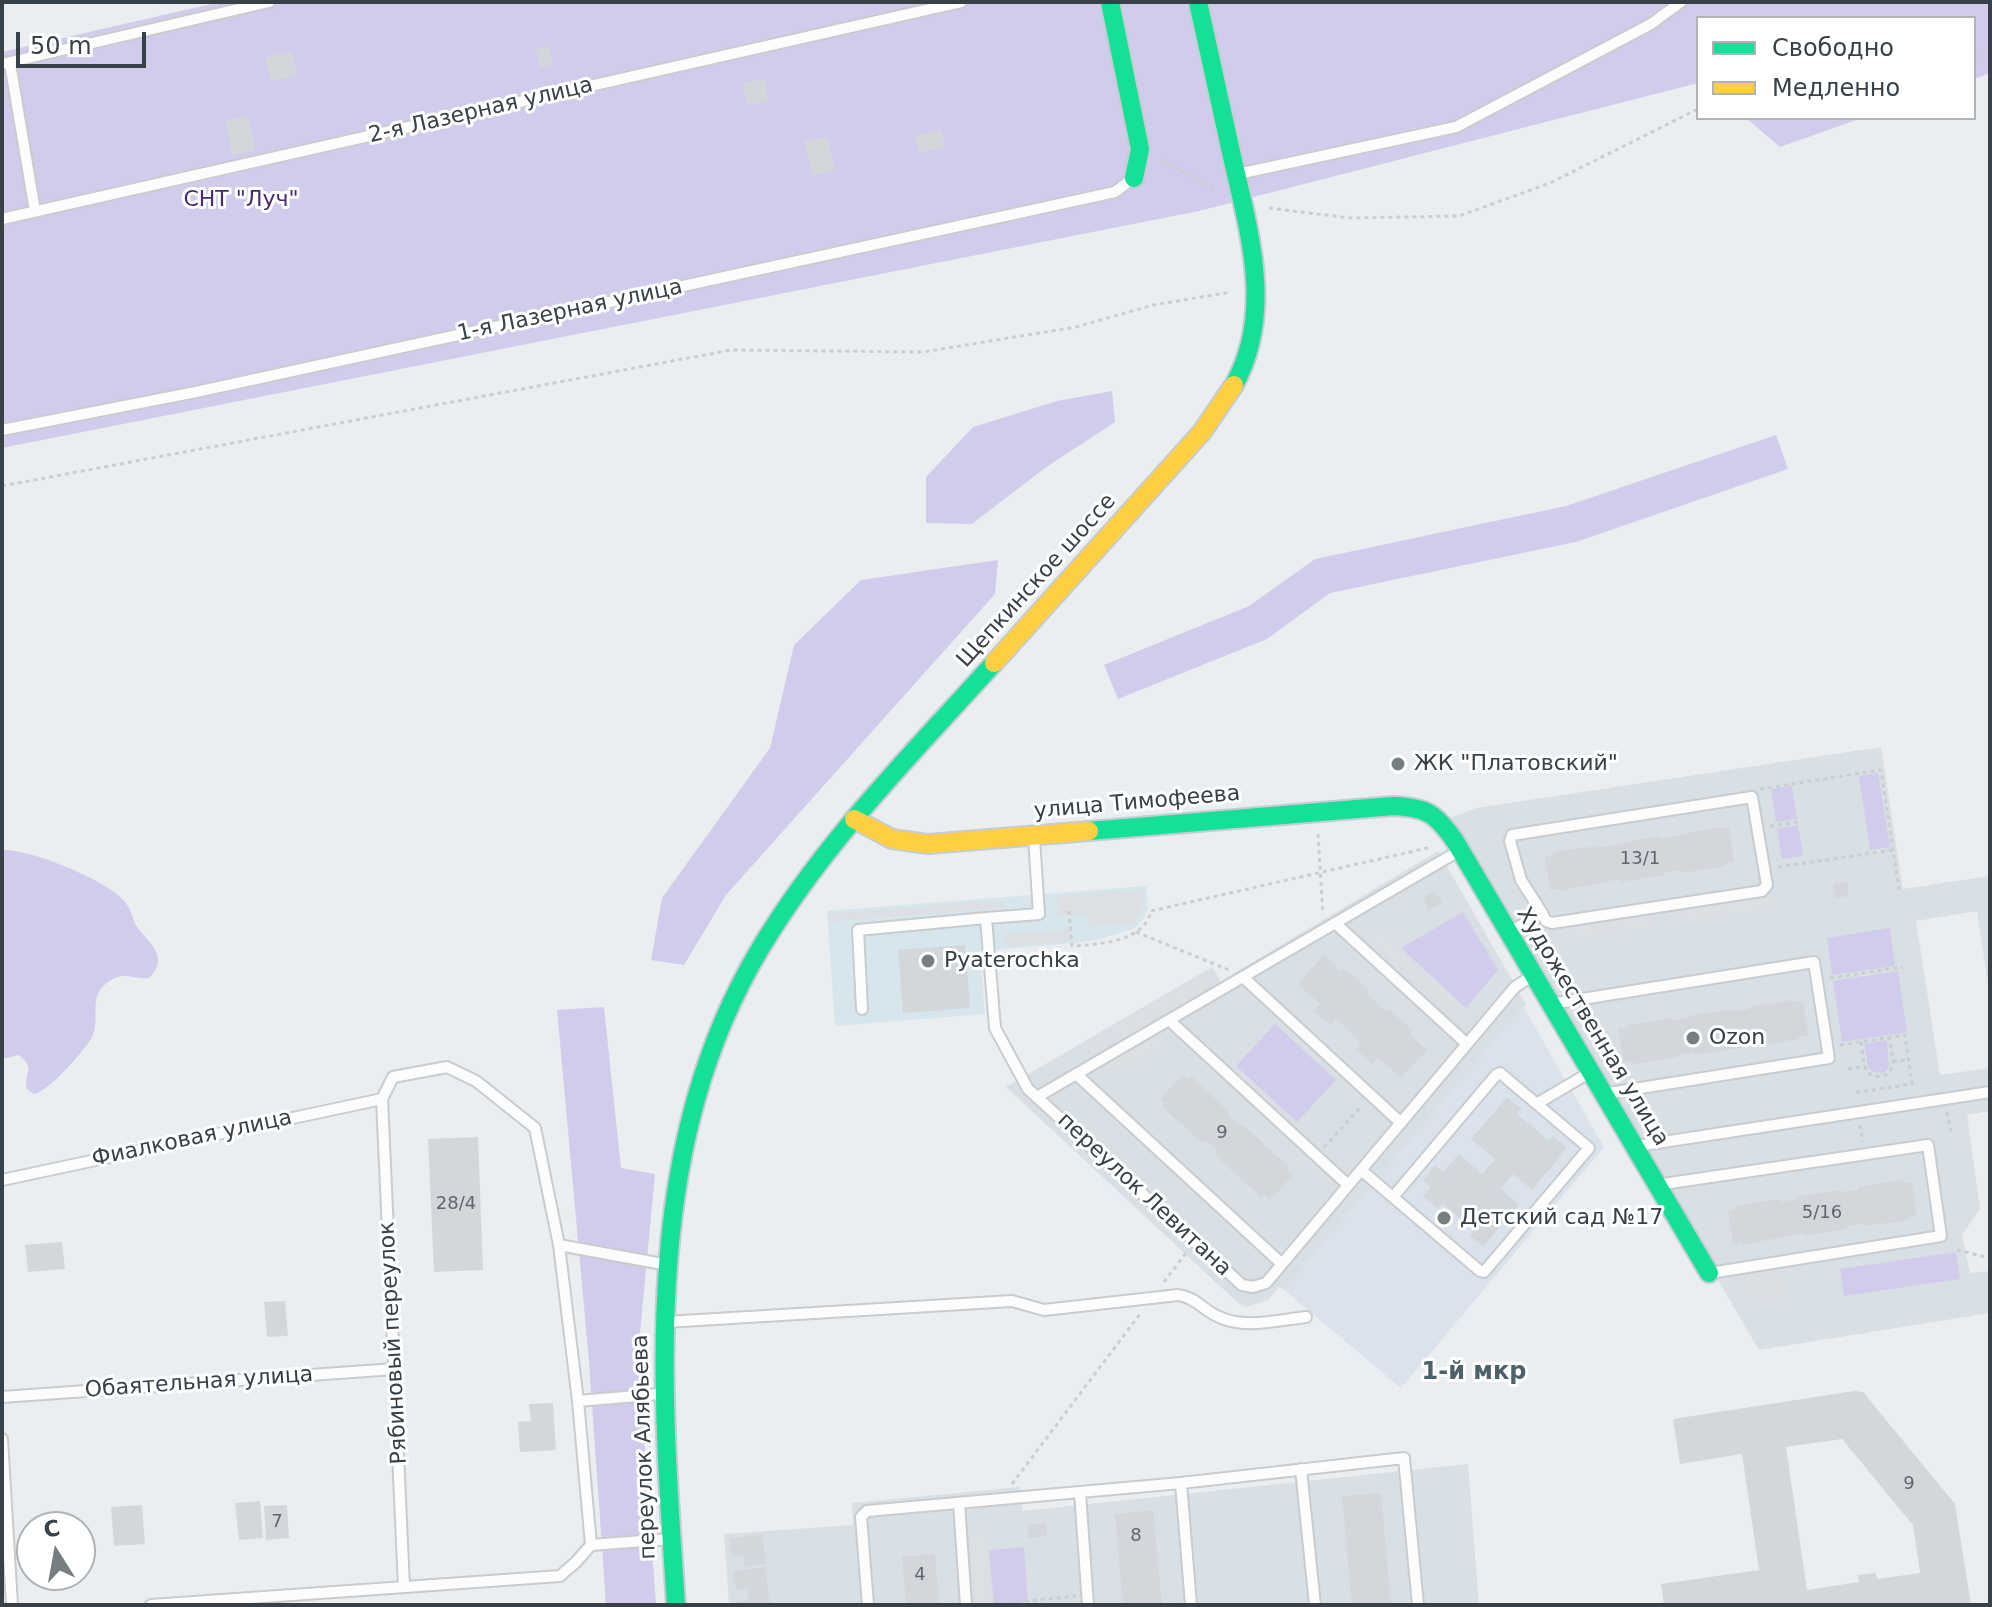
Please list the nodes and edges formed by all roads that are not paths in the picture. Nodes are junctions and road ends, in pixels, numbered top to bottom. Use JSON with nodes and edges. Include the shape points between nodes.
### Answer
{"nodes":[{"id":1,"x":269,"y":2,"type":"edge"},
{"id":2,"x":961,"y":2,"type":"edge"},
{"id":3,"x":1110,"y":2,"type":"edge"},
{"id":4,"x":1198,"y":2,"type":"edge"},
{"id":5,"x":1681,"y":2,"type":"edge"},
{"id":6,"x":6,"y":64,"type":"edge"},
{"id":7,"x":1236,"y":175,"type":"junction"},
{"id":8,"x":1134,"y":178,"type":"joint"},
{"id":9,"x":35,"y":211,"type":"junction"},
{"id":10,"x":2,"y":219,"type":"edge"},
{"id":11,"x":2,"y":430,"type":"edge"},
{"id":12,"x":1428,"y":809,"type":"joint"},
{"id":13,"x":854,"y":819,"type":"junction"},
{"id":14,"x":1033,"y":835,"type":"junction"},
{"id":15,"x":1458,"y":846,"type":"junction"},
{"id":16,"x":1542,"y":913,"type":"junction"},
{"id":17,"x":986,"y":918,"type":"junction"},
{"id":18,"x":1335,"y":923,"type":"junction"},
{"id":19,"x":1509,"y":933,"type":"junction"},
{"id":20,"x":1533,"y":975,"type":"junction"},
{"id":21,"x":1243,"y":977,"type":"junction"},
{"id":22,"x":1551,"y":1004,"type":"junction"},
{"id":23,"x":862,"y":1009,"type":"dead end"},
{"id":24,"x":1169,"y":1020,"type":"junction"},
{"id":25,"x":1467,"y":1044,"type":"junction"},
{"id":26,"x":1591,"y":1072,"type":"junction"},
{"id":27,"x":1076,"y":1074,"type":"junction"},
{"id":28,"x":1990,"y":1092,"type":"edge"},
{"id":29,"x":1033,"y":1093,"type":"junction"},
{"id":30,"x":1604,"y":1094,"type":"junction"},
{"id":31,"x":382,"y":1099,"type":"junction"},
{"id":32,"x":1538,"y":1103,"type":"junction"},
{"id":33,"x":1401,"y":1123,"type":"junction"},
{"id":34,"x":684,"y":1144,"type":"joint"},
{"id":35,"x":1635,"y":1146,"type":"junction"},
{"id":36,"x":1361,"y":1170,"type":"junction"},
{"id":37,"x":2,"y":1180,"type":"edge"},
{"id":38,"x":1348,"y":1185,"type":"junction"},
{"id":39,"x":1657,"y":1185,"type":"junction"},
{"id":40,"x":1393,"y":1197,"type":"junction"},
{"id":41,"x":559,"y":1245,"type":"junction"},
{"id":42,"x":1282,"y":1264,"type":"junction"},
{"id":43,"x":667,"y":1265,"type":"junction"},
{"id":44,"x":1709,"y":1273,"type":"joint"},
{"id":45,"x":1306,"y":1317,"type":"dead end"},
{"id":46,"x":664,"y":1323,"type":"junction"},
{"id":47,"x":395,"y":1369,"type":"junction"},
{"id":48,"x":663,"y":1394,"type":"junction"},
{"id":49,"x":2,"y":1397,"type":"edge"},
{"id":50,"x":578,"y":1401,"type":"junction"},
{"id":51,"x":2,"y":1439,"type":"edge"},
{"id":52,"x":1301,"y":1469,"type":"junction"},
{"id":53,"x":1181,"y":1483,"type":"junction"},
{"id":54,"x":1080,"y":1492,"type":"junction"},
{"id":55,"x":959,"y":1503,"type":"junction"},
{"id":56,"x":672,"y":1539,"type":"junction"},
{"id":57,"x":591,"y":1545,"type":"junction"},
{"id":58,"x":404,"y":1587,"type":"junction"},
{"id":59,"x":1088,"y":1600,"type":"edge"},
{"id":60,"x":12,"y":1605,"type":"edge"},
{"id":61,"x":151,"y":1605,"type":"edge"},
{"id":62,"x":676,"y":1605,"type":"edge"},
{"id":63,"x":868,"y":1605,"type":"edge"},
{"id":64,"x":966,"y":1605,"type":"edge"},
{"id":65,"x":1191,"y":1605,"type":"edge"},
{"id":66,"x":1315,"y":1605,"type":"edge"},
{"id":67,"x":1418,"y":1605,"type":"edge"}],
"edges":[{"from":1,"to":6,"type":"lane"},
{"from":2,"to":9,"type":"lane","name":"2-я Лазерная улица"},
{"from":3,"to":8,"type":"main road","via":[[1140,149]]},
{"from":4,"to":7,"type":"main road","name":"Щепкинское шоссе"},
{"from":5,"to":7,"type":"lane","via":[[1651,24],[1456,127]]},
{"from":6,"to":9,"type":"lane"},
{"from":7,"to":13,"type":"main road","name":"Щепкинское шоссе","via":[[1256,314],[1236,382],[1202,432]]},
{"from":8,"to":11,"type":"lane","name":"1-я Лазерная улица","via":[[1115,192]]},
{"from":9,"to":10,"type":"lane","name":"2-я Лазерная улица"},
{"from":12,"to":14,"type":"main road","name":"улица Тимофеева","via":[[1393,806]]},
{"from":12,"to":15,"type":"main road","name":"Художественная улица"},
{"from":13,"to":14,"type":"main road","name":"улица Тимофеева","via":[[907,843]]},
{"from":13,"to":34,"type":"main road","name":"Щепкинское шоссе","via":[[786,907],[738,987],[699,1084]]},
{"from":14,"to":17,"type":"lane","via":[[1039,914]]},
{"from":15,"to":18,"type":"lane"},
{"from":15,"to":19,"type":"main road","name":"Художественная улица"},
{"from":16,"to":16,"type":"lane","via":[[1521,880],[1512,835],[1752,797],[1767,885],[1762,891],[1552,923]]},
{"from":16,"to":19,"type":"lane"},
{"from":17,"to":23,"type":"lane","via":[[858,930]]},
{"from":17,"to":29,"type":"lane","name":"переулок Левитана","via":[[996,1033]]},
{"from":18,"to":21,"type":"lane"},
{"from":18,"to":25,"type":"lane"},
{"from":19,"to":20,"type":"main road","name":"Художественная улица"},
{"from":20,"to":22,"type":"main road","name":"Художественная улица"},
{"from":20,"to":25,"type":"lane","via":[[1515,987]]},
{"from":21,"to":24,"type":"lane"},
{"from":21,"to":33,"type":"lane"},
{"from":22,"to":26,"type":"main road","name":"Художественная улица"},
{"from":22,"to":30,"type":"lane","via":[[1814,962],[1829,1058]]},
{"from":24,"to":27,"type":"lane"},
{"from":24,"to":38,"type":"lane"},
{"from":25,"to":33,"type":"lane"},
{"from":26,"to":30,"type":"main road","name":"Художественная улица"},
{"from":26,"to":32,"type":"lane"},
{"from":27,"to":29,"type":"lane"},
{"from":27,"to":42,"type":"lane"},
{"from":28,"to":35,"type":"lane"},
{"from":29,"to":42,"type":"lane","name":"переулок Левитана","via":[[1242,1285],[1266,1283]]},
{"from":30,"to":35,"type":"main road","name":"Художественная улица"},
{"from":31,"to":37,"type":"lane","name":"Фиалковая улица"},
{"from":31,"to":41,"type":"lane","via":[[393,1077],[447,1067],[476,1081],[535,1128]]},
{"from":31,"to":47,"type":"lane","name":"Рябиновый переулок"},
{"from":32,"to":40,"type":"lane","via":[[1504,1075],[1496,1075]]},
{"from":32,"to":40,"type":"lane","via":[[1589,1151],[1489,1269],[1480,1271]]},
{"from":33,"to":36,"type":"lane"},
{"from":34,"to":43,"type":"main road","name":"переулок Алябьева"},
{"from":35,"to":39,"type":"main road","name":"Художественная улица"},
{"from":36,"to":38,"type":"lane"},
{"from":36,"to":40,"type":"lane"},
{"from":38,"to":42,"type":"lane"},
{"from":39,"to":44,"type":"main road","name":"Художественная улица"},
{"from":39,"to":44,"type":"lane","via":[[1928,1145],[1941,1236]]},
{"from":41,"to":43,"type":"lane"},
{"from":41,"to":50,"type":"lane"},
{"from":43,"to":46,"type":"main road","name":"переулок Алябьева"},
{"from":45,"to":46,"type":"lane","via":[[1233,1323],[1188,1296],[1044,1310],[1012,1301]]},
{"from":46,"to":48,"type":"main road","name":"переулок Алябьева"},
{"from":47,"to":49,"type":"lane","name":"Обаятельная улица"},
{"from":47,"to":58,"type":"lane","name":"Рябиновый переулок"},
{"from":48,"to":50,"type":"lane"},
{"from":48,"to":56,"type":"main road","name":"переулок Алябьева"},
{"from":50,"to":57,"type":"lane"},
{"from":51,"to":60,"type":"lane"},
{"from":52,"to":53,"type":"lane"},
{"from":52,"to":66,"type":"lane"},
{"from":52,"to":67,"type":"lane","via":[[1404,1458]]},
{"from":53,"to":54,"type":"lane"},
{"from":53,"to":65,"type":"lane"},
{"from":54,"to":55,"type":"lane"},
{"from":54,"to":59,"type":"lane"},
{"from":55,"to":63,"type":"lane","via":[[863,1513]]},
{"from":55,"to":64,"type":"lane"},
{"from":56,"to":57,"type":"lane"},
{"from":56,"to":62,"type":"main road","name":"переулок Алябьева"},
{"from":57,"to":58,"type":"lane","via":[[560,1576]]},
{"from":58,"to":61,"type":"lane"}]}
